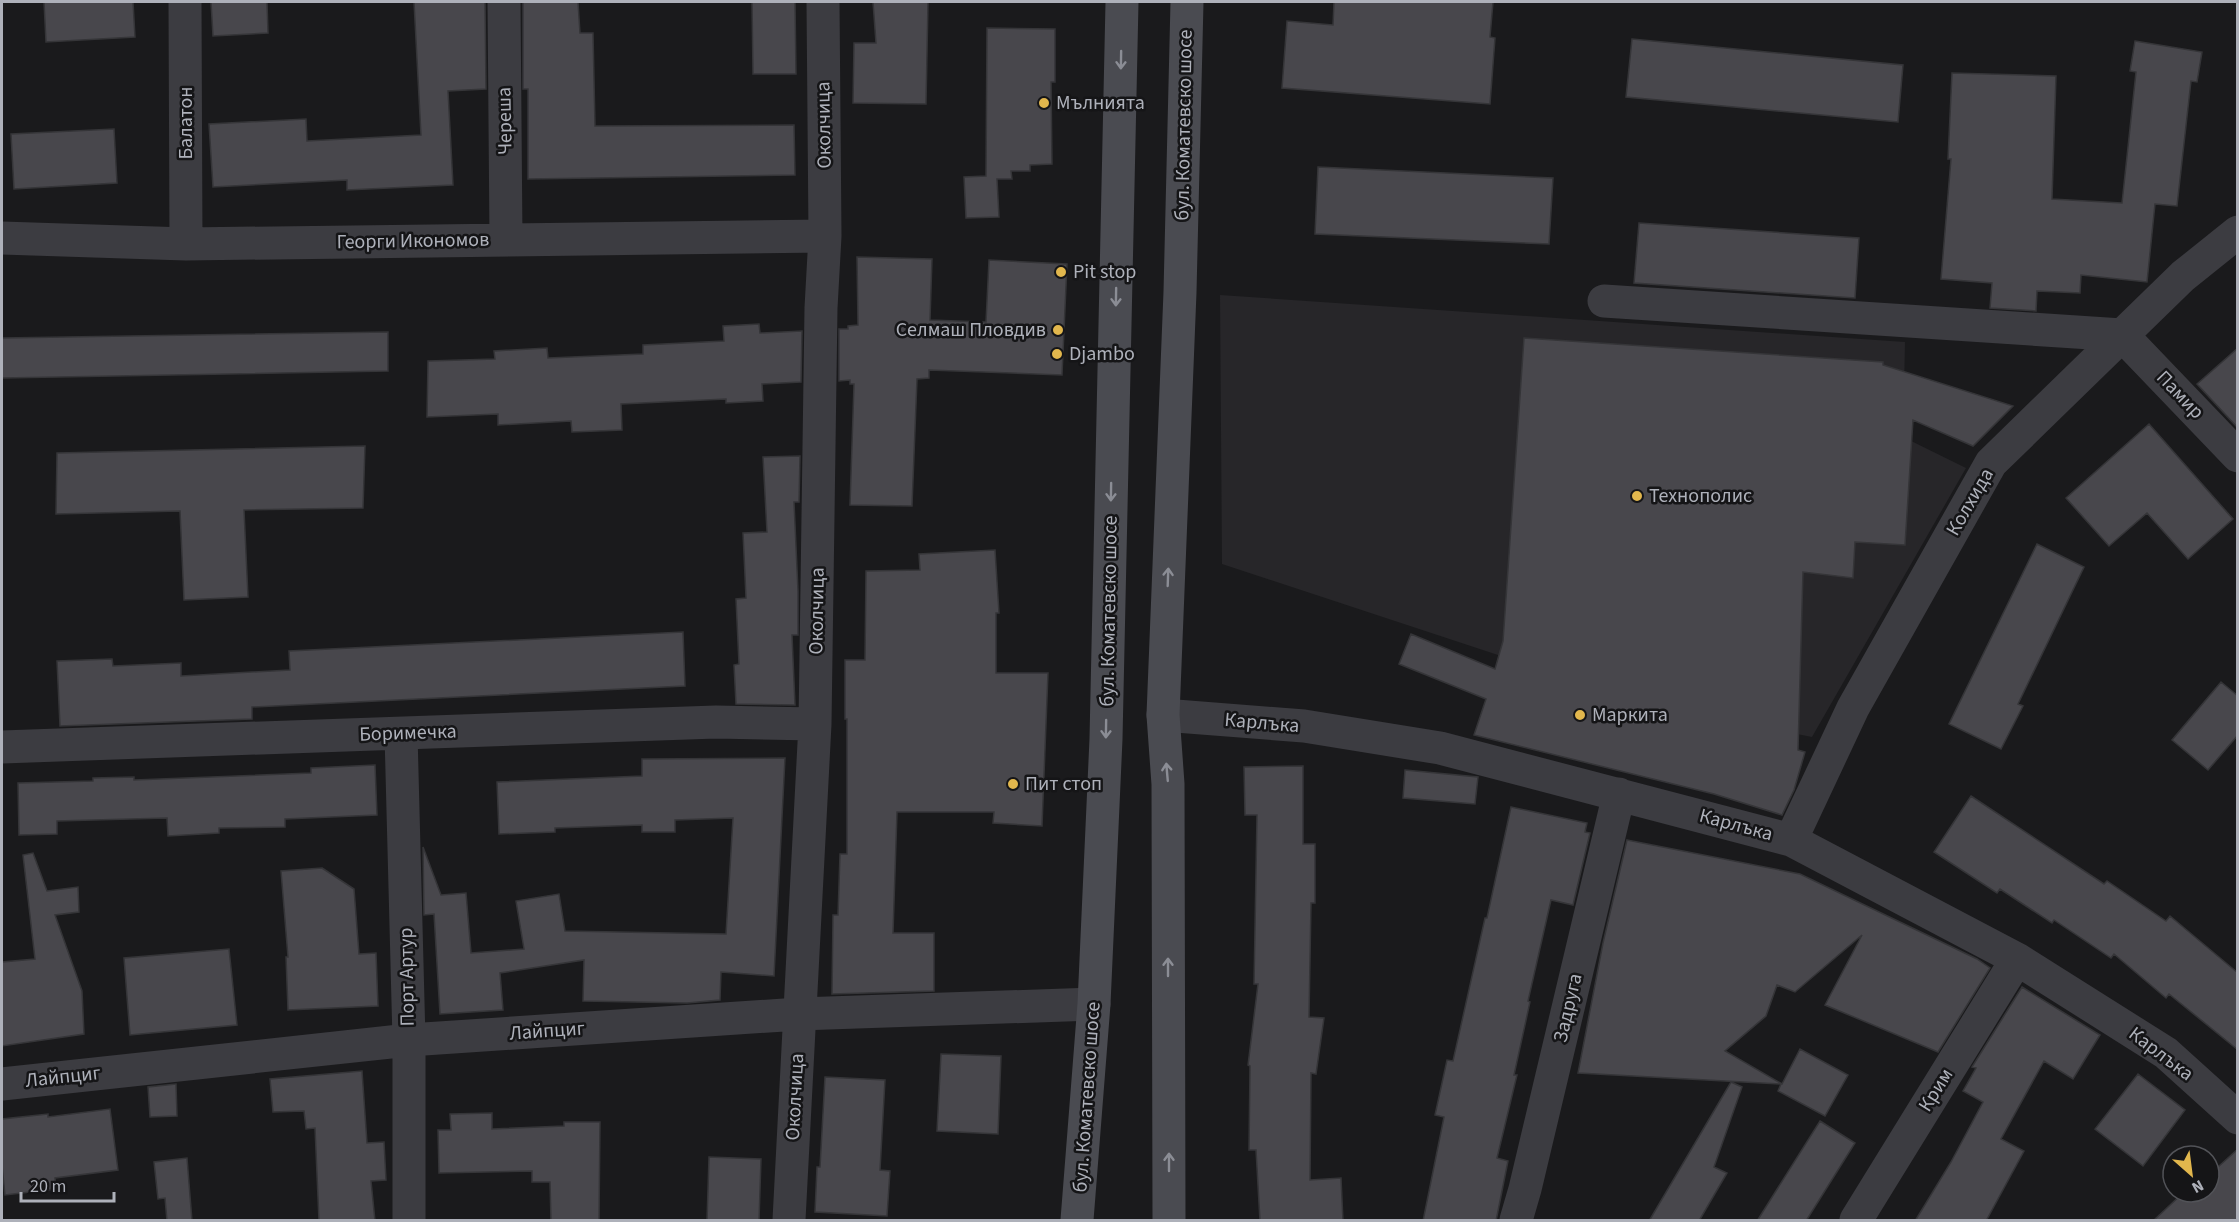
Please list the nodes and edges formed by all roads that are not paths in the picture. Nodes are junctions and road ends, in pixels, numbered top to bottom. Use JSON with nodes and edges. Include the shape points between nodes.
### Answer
{"nodes":[{"id":1,"x":185,"y":2,"type":"edge"},
{"id":2,"x":504,"y":2,"type":"edge"},
{"id":3,"x":823,"y":2,"type":"edge"},
{"id":4,"x":1122,"y":2,"type":"edge"},
{"id":5,"x":1188,"y":2,"type":"edge"},
{"id":6,"x":2238,"y":232,"type":"edge"},
{"id":7,"x":825,"y":236,"type":"junction"},
{"id":8,"x":2,"y":238,"type":"edge"},
{"id":9,"x":506,"y":240,"type":"junction"},
{"id":10,"x":186,"y":244,"type":"junction"},
{"id":11,"x":1604,"y":301,"type":"dead end"},
{"id":12,"x":2122,"y":335,"type":"junction"},
{"id":13,"x":2238,"y":456,"type":"edge"},
{"id":14,"x":1162,"y":715,"type":"junction"},
{"id":15,"x":815,"y":724,"type":"junction"},
{"id":16,"x":401,"y":734,"type":"junction"},
{"id":17,"x":2,"y":747,"type":"edge"},
{"id":18,"x":1619,"y":794,"type":"junction"},
{"id":19,"x":1791,"y":840,"type":"junction"},
{"id":20,"x":2017,"y":959,"type":"junction"},
{"id":21,"x":1094,"y":1004,"type":"junction"},
{"id":22,"x":799,"y":1014,"type":"junction"},
{"id":23,"x":409,"y":1040,"type":"junction"},
{"id":24,"x":2,"y":1084,"type":"edge"},
{"id":25,"x":2238,"y":1118,"type":"edge"},
{"id":26,"x":409,"y":1221,"type":"edge"},
{"id":27,"x":789,"y":1221,"type":"edge"},
{"id":28,"x":1077,"y":1221,"type":"edge"},
{"id":29,"x":1169,"y":1221,"type":"edge"},
{"id":30,"x":1516,"y":1221,"type":"edge"},
{"id":31,"x":1856,"y":1221,"type":"edge"}],
"edges":[{"from":1,"to":10,"type":"street","name":"Балатон"},
{"from":2,"to":9,"type":"street","name":"Череша"},
{"from":3,"to":7,"type":"street","name":"Околчица"},
{"from":4,"to":21,"type":"main road","name":"бул. Коматевско шосе","one_way":true,"via":[[1106,739]]},
{"from":14,"to":5,"type":"main road","name":"бул. Коматевско шосе","one_way":true},
{"from":6,"to":12,"type":"street","name":"Колхида","via":[[2183,276]]},
{"from":7,"to":9,"type":"street","name":"Георги Икономов"},
{"from":7,"to":15,"type":"street","name":"Околчица"},
{"from":8,"to":10,"type":"street","name":"Георги Икономов"},
{"from":9,"to":10,"type":"street","name":"Георги Икономов"},
{"from":11,"to":12,"type":"street"},
{"from":12,"to":13,"type":"street","name":"Памир"},
{"from":12,"to":19,"type":"street","name":"Колхида","via":[[1991,463],[1853,708]]},
{"from":14,"to":18,"type":"street","name":"Карлъка","via":[[1304,726],[1440,748]]},
{"from":29,"to":14,"type":"main road","name":"бул. Коматевско шосе","one_way":true,"via":[[1168,784]]},
{"from":15,"to":16,"type":"street","name":"Боримечка","via":[[716,722]]},
{"from":15,"to":22,"type":"street","name":"Околчица"},
{"from":16,"to":17,"type":"street","name":"Боримечка"},
{"from":16,"to":23,"type":"street","name":"Порт Артур"},
{"from":18,"to":19,"type":"street","name":"Карлъка"},
{"from":18,"to":30,"type":"street","name":"Задруга"},
{"from":19,"to":20,"type":"street","name":"Карлъка"},
{"from":20,"to":25,"type":"street","name":"Карлъка","via":[[2166,1053]]},
{"from":20,"to":31,"type":"street","name":"Крим"},
{"from":21,"to":22,"type":"street","name":"Лайпциг"},
{"from":21,"to":28,"type":"main road","name":"бул. Коматевско шосе"},
{"from":22,"to":23,"type":"street","name":"Лайпциг"},
{"from":22,"to":27,"type":"street","name":"Околчица"},
{"from":23,"to":24,"type":"street","name":"Лайпциг"},
{"from":23,"to":26,"type":"street","name":"Порт Артур"}]}
